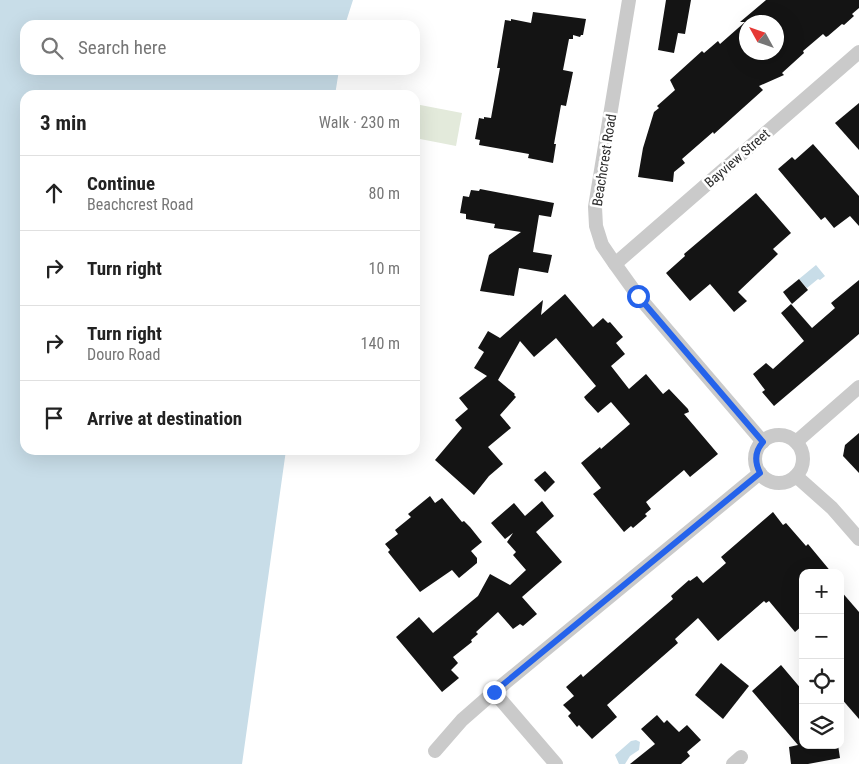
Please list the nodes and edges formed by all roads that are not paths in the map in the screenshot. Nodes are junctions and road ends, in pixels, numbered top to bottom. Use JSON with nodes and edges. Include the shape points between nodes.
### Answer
{"nodes":[{"id":1,"x":629,"y":0,"type":"edge"},
{"id":2,"x":859,"y":52,"type":"edge"},
{"id":3,"x":615,"y":264,"type":"junction"},
{"id":4,"x":859,"y":387,"type":"edge"},
{"id":5,"x":763,"y":442,"type":"junction"},
{"id":6,"x":796,"y":442,"type":"junction"},
{"id":7,"x":760,"y":473,"type":"junction"},
{"id":8,"x":796,"y":476,"type":"junction"},
{"id":9,"x":859,"y":539,"type":"edge"},
{"id":10,"x":494,"y":692,"type":"junction"},
{"id":11,"x":435,"y":751,"type":"dead end"},
{"id":12,"x":556,"y":764,"type":"edge"}],
"edges":[{"from":1,"to":3,"type":"street","name":"Beachcrest Road","via":[[595,207],[602,245]]},
{"from":2,"to":3,"type":"street","name":"Bayview Street"},
{"from":3,"to":5,"type":"street","name":"Beachcrest Road","via":[[638,296]]},
{"from":4,"to":6,"type":"street"},
{"from":5,"to":6,"type":"street","via":[[779,435]]},
{"from":5,"to":7,"type":"street","via":[[756,456]]},
{"from":6,"to":8,"type":"street","via":[[803,459]]},
{"from":7,"to":8,"type":"street","via":[[768,480],[780,483]]},
{"from":7,"to":10,"type":"street"},
{"from":8,"to":9,"type":"street","via":[[832,508]]},
{"from":10,"to":11,"type":"street","via":[[462,720]]},
{"from":10,"to":12,"type":"street"}]}
